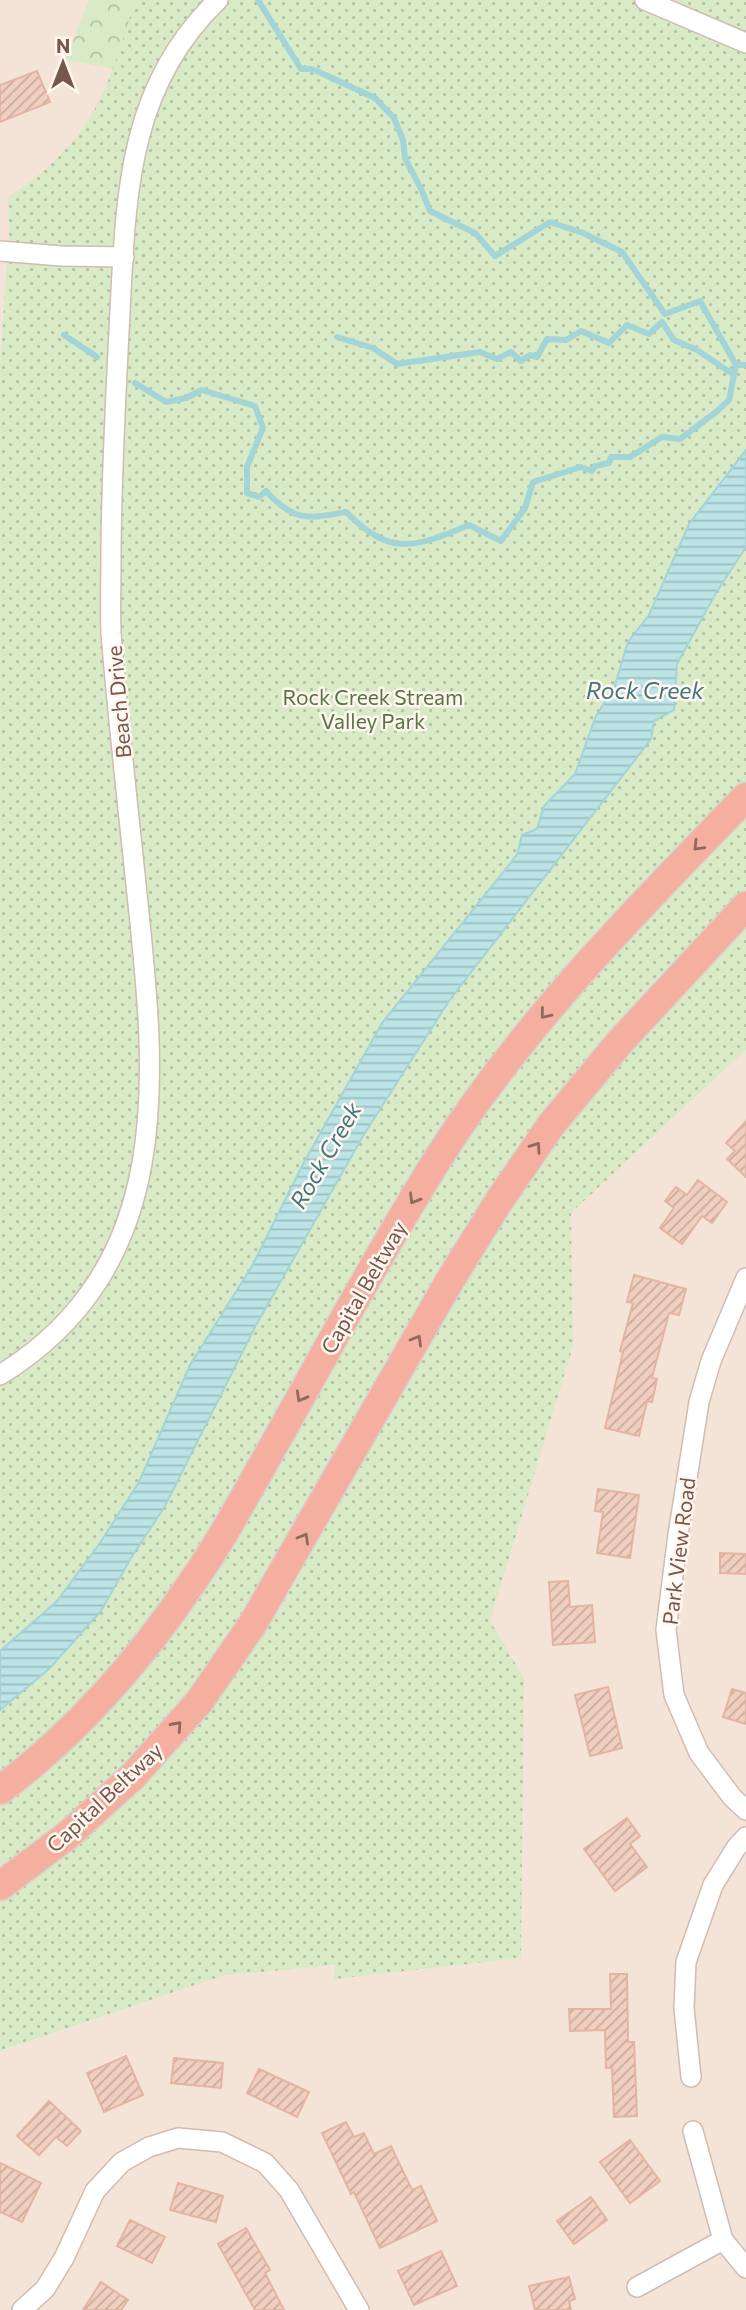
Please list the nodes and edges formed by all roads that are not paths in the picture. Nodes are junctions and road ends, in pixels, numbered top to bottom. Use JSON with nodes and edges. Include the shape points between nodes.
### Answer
{"nodes":[{"id":1,"x":218,"y":0,"type":"edge"},
{"id":2,"x":645,"y":0,"type":"edge"},
{"id":3,"x":746,"y":43,"type":"edge"},
{"id":4,"x":0,"y":251,"type":"edge"},
{"id":5,"x":124,"y":257,"type":"junction"},
{"id":6,"x":746,"y":797,"type":"edge"},
{"id":7,"x":746,"y":906,"type":"edge"},
{"id":8,"x":746,"y":1278,"type":"edge"},
{"id":9,"x":0,"y":1375,"type":"edge"},
{"id":10,"x":0,"y":1790,"type":"edge"},
{"id":11,"x":746,"y":1810,"type":"edge"},
{"id":12,"x":746,"y":1837,"type":"edge"},
{"id":13,"x":0,"y":1886,"type":"edge"},
{"id":14,"x":691,"y":2077,"type":"dead end"},
{"id":15,"x":693,"y":2131,"type":"dead end"},
{"id":16,"x":723,"y":2240,"type":"junction"},
{"id":17,"x":746,"y":2268,"type":"edge"},
{"id":18,"x":638,"y":2287,"type":"dead end"},
{"id":19,"x":22,"y":2310,"type":"edge"},
{"id":20,"x":359,"y":2310,"type":"edge"}],
"edges":[{"from":1,"to":5,"type":"street","name":"Beach Drive","via":[[177,46],[147,108],[136,145]]},
{"from":2,"to":3,"type":"street"},
{"from":4,"to":5,"type":"street"},
{"from":5,"to":9,"type":"street","name":"Beach Drive","via":[[111,502],[111,629],[148,1007],[147,1140],[136,1196],[115,1251],[89,1293],[63,1325]]},
{"from":6,"to":10,"type":"highway","name":"Capital Beltway","one_way":true,"via":[[567,987],[500,1070],[432,1168],[192,1583],[143,1649],[80,1719]]},
{"from":13,"to":7,"type":"highway","name":"Capital Beltway","one_way":true,"via":[[68,1835],[133,1776],[199,1702],[252,1625],[449,1282],[551,1125],[619,1043]]},
{"from":8,"to":11,"type":"street","name":"Park View Road","via":[[710,1361],[699,1402],[666,1630],[674,1695],[699,1753]]},
{"from":12,"to":14,"type":"street","via":[[713,1885],[686,1962],[684,2008]]},
{"from":15,"to":16,"type":"street"},
{"from":16,"to":17,"type":"street"},
{"from":16,"to":18,"type":"street"},
{"from":19,"to":20,"type":"street","via":[[45,2289],[95,2191],[122,2162],[178,2138],[222,2142],[265,2163],[289,2190]]}]}
